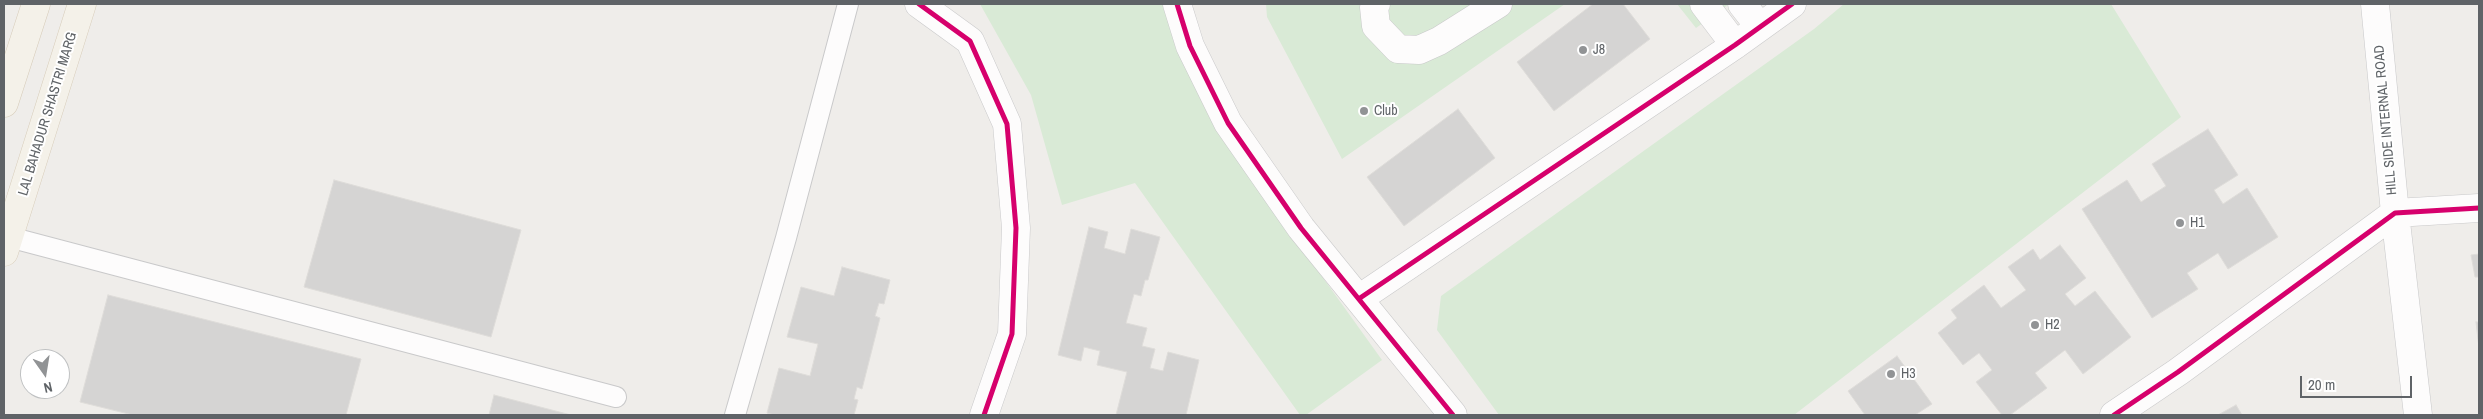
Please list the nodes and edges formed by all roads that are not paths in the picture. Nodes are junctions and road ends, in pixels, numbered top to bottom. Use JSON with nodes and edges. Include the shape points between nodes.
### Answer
{"nodes":[{"id":1,"x":36,"y":4,"type":"edge"},
{"id":2,"x":82,"y":4,"type":"edge"},
{"id":3,"x":848,"y":4,"type":"edge"},
{"id":4,"x":920,"y":4,"type":"edge"},
{"id":5,"x":1177,"y":4,"type":"edge"},
{"id":6,"x":1376,"y":4,"type":"edge"},
{"id":7,"x":1498,"y":4,"type":"edge"},
{"id":8,"x":1704,"y":4,"type":"edge"},
{"id":9,"x":1742,"y":4,"type":"edge"},
{"id":10,"x":1792,"y":4,"type":"edge"},
{"id":11,"x":2375,"y":4,"type":"edge"},
{"id":12,"x":1760,"y":28,"type":"junction"},
{"id":13,"x":1735,"y":45,"type":"junction"},
{"id":14,"x":4,"y":103,"type":"edge"},
{"id":15,"x":12,"y":198,"type":"edge"},
{"id":16,"x":2479,"y":208,"type":"edge"},
{"id":17,"x":2395,"y":213,"type":"junction"},
{"id":18,"x":6,"y":244,"type":"edge"},
{"id":19,"x":1360,"y":298,"type":"junction"},
{"id":20,"x":616,"y":397,"type":"dead end"},
{"id":21,"x":2414,"y":409,"type":"edge"},
{"id":22,"x":735,"y":415,"type":"edge"},
{"id":23,"x":984,"y":415,"type":"edge"},
{"id":24,"x":1454,"y":415,"type":"edge"},
{"id":25,"x":2114,"y":415,"type":"edge"}],
"edges":[{"from":1,"to":14,"type":"main road"},
{"from":2,"to":15,"type":"main road","name":"LAL BAHADUR SHASTRI MARG"},
{"from":3,"to":22,"type":"lane"},
{"from":4,"to":23,"type":"street","via":[[970,41],[1007,124],[1016,228],[1012,334]]},
{"from":5,"to":19,"type":"street","via":[[1190,46],[1228,124],[1301,228]]},
{"from":6,"to":7,"type":"street","via":[[1376,26],[1398,49],[1419,50]]},
{"from":8,"to":13,"type":"street"},
{"from":9,"to":12,"type":"street"},
{"from":10,"to":12,"type":"street"},
{"from":11,"to":17,"type":"street","name":"HILL SIDE INTERNAL ROAD"},
{"from":12,"to":13,"type":"street"},
{"from":13,"to":19,"type":"street"},
{"from":15,"to":18,"type":"main road","name":"LAL BAHADUR SHASTRI MARG"},
{"from":16,"to":17,"type":"street"},
{"from":17,"to":21,"type":"street","name":"HILL SIDE INTERNAL ROAD"},
{"from":17,"to":25,"type":"street"},
{"from":18,"to":20,"type":"lane"},
{"from":19,"to":24,"type":"street"}]}
